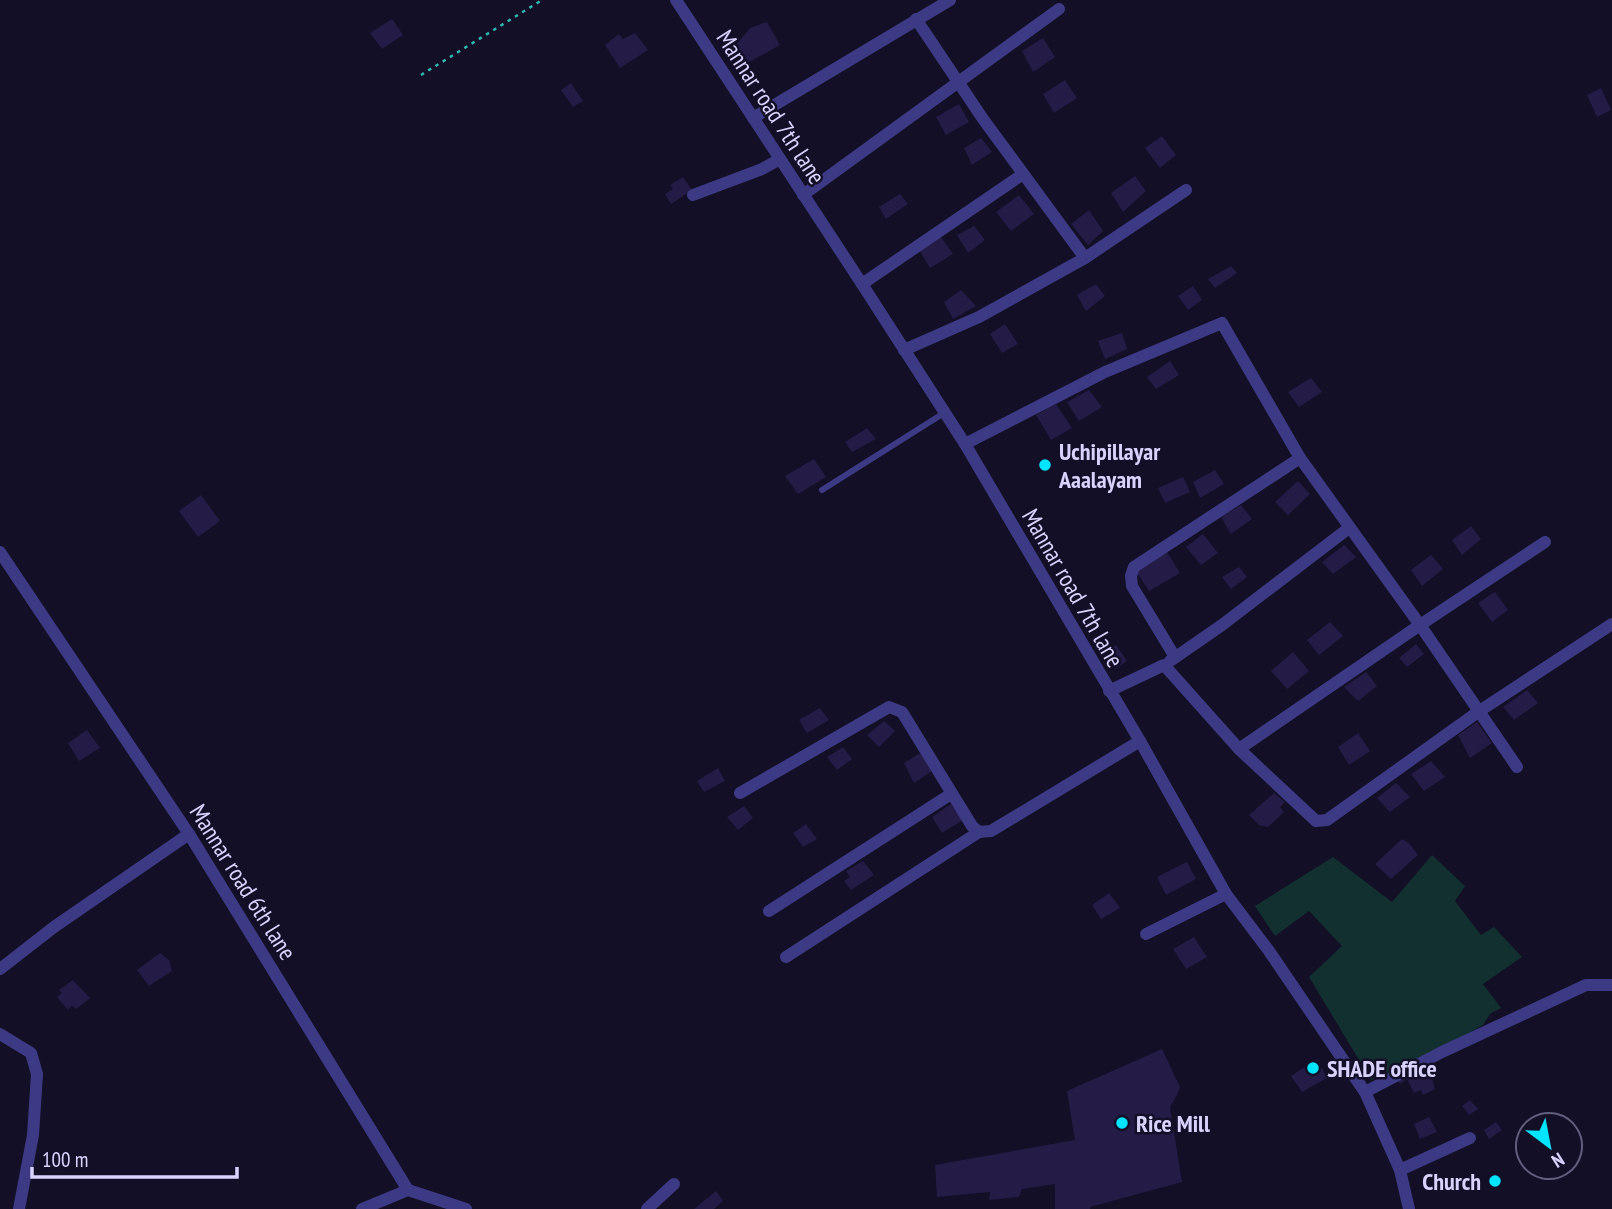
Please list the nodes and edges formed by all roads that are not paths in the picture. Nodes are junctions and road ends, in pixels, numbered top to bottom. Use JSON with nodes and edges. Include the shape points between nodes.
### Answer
{"nodes":[{"id":1,"x":676,"y":0,"type":"edge"},
{"id":2,"x":950,"y":0,"type":"edge"},
{"id":3,"x":1059,"y":9,"type":"dead end"},
{"id":4,"x":916,"y":19,"type":"junction"},
{"id":5,"x":958,"y":83,"type":"junction"},
{"id":6,"x":752,"y":118,"type":"junction"},
{"id":7,"x":780,"y":159,"type":"junction"},
{"id":8,"x":1023,"y":174,"type":"junction"},
{"id":9,"x":1186,"y":190,"type":"dead end"},
{"id":10,"x":693,"y":195,"type":"dead end"},
{"id":11,"x":803,"y":195,"type":"junction"},
{"id":12,"x":1085,"y":258,"type":"junction"},
{"id":13,"x":862,"y":284,"type":"junction"},
{"id":14,"x":904,"y":350,"type":"junction"},
{"id":15,"x":944,"y":413,"type":"junction"},
{"id":16,"x":965,"y":444,"type":"junction"},
{"id":17,"x":1300,"y":458,"type":"junction"},
{"id":18,"x":822,"y":490,"type":"dead end"},
{"id":19,"x":1349,"y":528,"type":"junction"},
{"id":20,"x":1545,"y":542,"type":"dead end"},
{"id":21,"x":0,"y":552,"type":"edge"},
{"id":22,"x":1612,"y":624,"type":"edge"},
{"id":23,"x":1420,"y":625,"type":"junction"},
{"id":24,"x":1170,"y":661,"type":"junction"},
{"id":25,"x":1109,"y":691,"type":"junction"},
{"id":26,"x":1479,"y":712,"type":"junction"},
{"id":27,"x":1140,"y":741,"type":"junction"},
{"id":28,"x":1240,"y":749,"type":"junction"},
{"id":29,"x":1517,"y":767,"type":"dead end"},
{"id":30,"x":740,"y":793,"type":"dead end"},
{"id":31,"x":951,"y":794,"type":"junction"},
{"id":32,"x":979,"y":832,"type":"junction"},
{"id":33,"x":190,"y":834,"type":"junction"},
{"id":34,"x":1226,"y":894,"type":"junction"},
{"id":35,"x":769,"y":911,"type":"dead end"},
{"id":36,"x":1146,"y":934,"type":"dead end"},
{"id":37,"x":786,"y":957,"type":"dead end"},
{"id":38,"x":0,"y":969,"type":"edge"},
{"id":39,"x":1612,"y":985,"type":"edge"},
{"id":40,"x":0,"y":1034,"type":"edge"},
{"id":41,"x":1365,"y":1092,"type":"junction"},
{"id":42,"x":1470,"y":1138,"type":"dead end"},
{"id":43,"x":1400,"y":1170,"type":"junction"},
{"id":44,"x":674,"y":1184,"type":"dead end"},
{"id":45,"x":408,"y":1190,"type":"junction"},
{"id":46,"x":19,"y":1209,"type":"edge"},
{"id":47,"x":362,"y":1209,"type":"edge"},
{"id":48,"x":466,"y":1209,"type":"edge"},
{"id":49,"x":647,"y":1209,"type":"edge"},
{"id":50,"x":1409,"y":1209,"type":"edge"}],
"edges":[{"from":1,"to":6,"type":"street","name":"Mannar road 7th lane"},
{"from":2,"to":4,"type":"street"},
{"from":3,"to":5,"type":"street"},
{"from":4,"to":5,"type":"street"},
{"from":4,"to":6,"type":"street"},
{"from":5,"to":8,"type":"street"},
{"from":5,"to":11,"type":"street"},
{"from":6,"to":7,"type":"street","name":"Mannar road 7th lane"},
{"from":7,"to":10,"type":"street"},
{"from":7,"to":11,"type":"street","name":"Mannar road 7th lane"},
{"from":8,"to":12,"type":"street"},
{"from":8,"to":13,"type":"street"},
{"from":9,"to":12,"type":"street"},
{"from":11,"to":13,"type":"street","name":"Mannar road 7th lane"},
{"from":12,"to":14,"type":"street","via":[[979,317]]},
{"from":13,"to":14,"type":"street","name":"Mannar road 7th lane"},
{"from":14,"to":15,"type":"street","name":"Mannar road 7th lane"},
{"from":15,"to":16,"type":"street","name":"Mannar road 7th lane"},
{"from":15,"to":18,"type":"lane"},
{"from":16,"to":17,"type":"street","via":[[1105,372],[1223,323]]},
{"from":16,"to":25,"type":"street","name":"Mannar road 7th lane"},
{"from":17,"to":19,"type":"street"},
{"from":17,"to":24,"type":"street","via":[[1133,567],[1132,586]]},
{"from":19,"to":23,"type":"street"},
{"from":19,"to":24,"type":"street"},
{"from":20,"to":23,"type":"street"},
{"from":21,"to":33,"type":"street","name":"Mannar road 6th lane"},
{"from":22,"to":26,"type":"street"},
{"from":23,"to":26,"type":"street"},
{"from":23,"to":28,"type":"street"},
{"from":24,"to":25,"type":"street"},
{"from":24,"to":28,"type":"street"},
{"from":25,"to":27,"type":"street","name":"Mannar road 7th lane"},
{"from":26,"to":28,"type":"street","via":[[1327,820],[1316,821]]},
{"from":26,"to":29,"type":"street"},
{"from":27,"to":32,"type":"street","via":[[990,831]]},
{"from":27,"to":34,"type":"street","name":"Mannar road 7th lane"},
{"from":30,"to":31,"type":"street","via":[[889,708],[902,712]]},
{"from":31,"to":32,"type":"street"},
{"from":31,"to":35,"type":"street"},
{"from":32,"to":37,"type":"street"},
{"from":33,"to":38,"type":"street"},
{"from":33,"to":45,"type":"street","name":"Mannar road 6th lane"},
{"from":34,"to":36,"type":"street"},
{"from":34,"to":41,"type":"street","name":"Mannar road 7th lane"},
{"from":39,"to":41,"type":"street","via":[[1586,985]]},
{"from":40,"to":46,"type":"street","via":[[30,1053],[37,1074],[33,1135]]},
{"from":41,"to":43,"type":"street","name":"Mannar road 7th lane"},
{"from":42,"to":43,"type":"street"},
{"from":43,"to":50,"type":"street","name":"Mannar road 7th lane"},
{"from":44,"to":49,"type":"street"},
{"from":45,"to":47,"type":"street"},
{"from":45,"to":48,"type":"street"}]}
